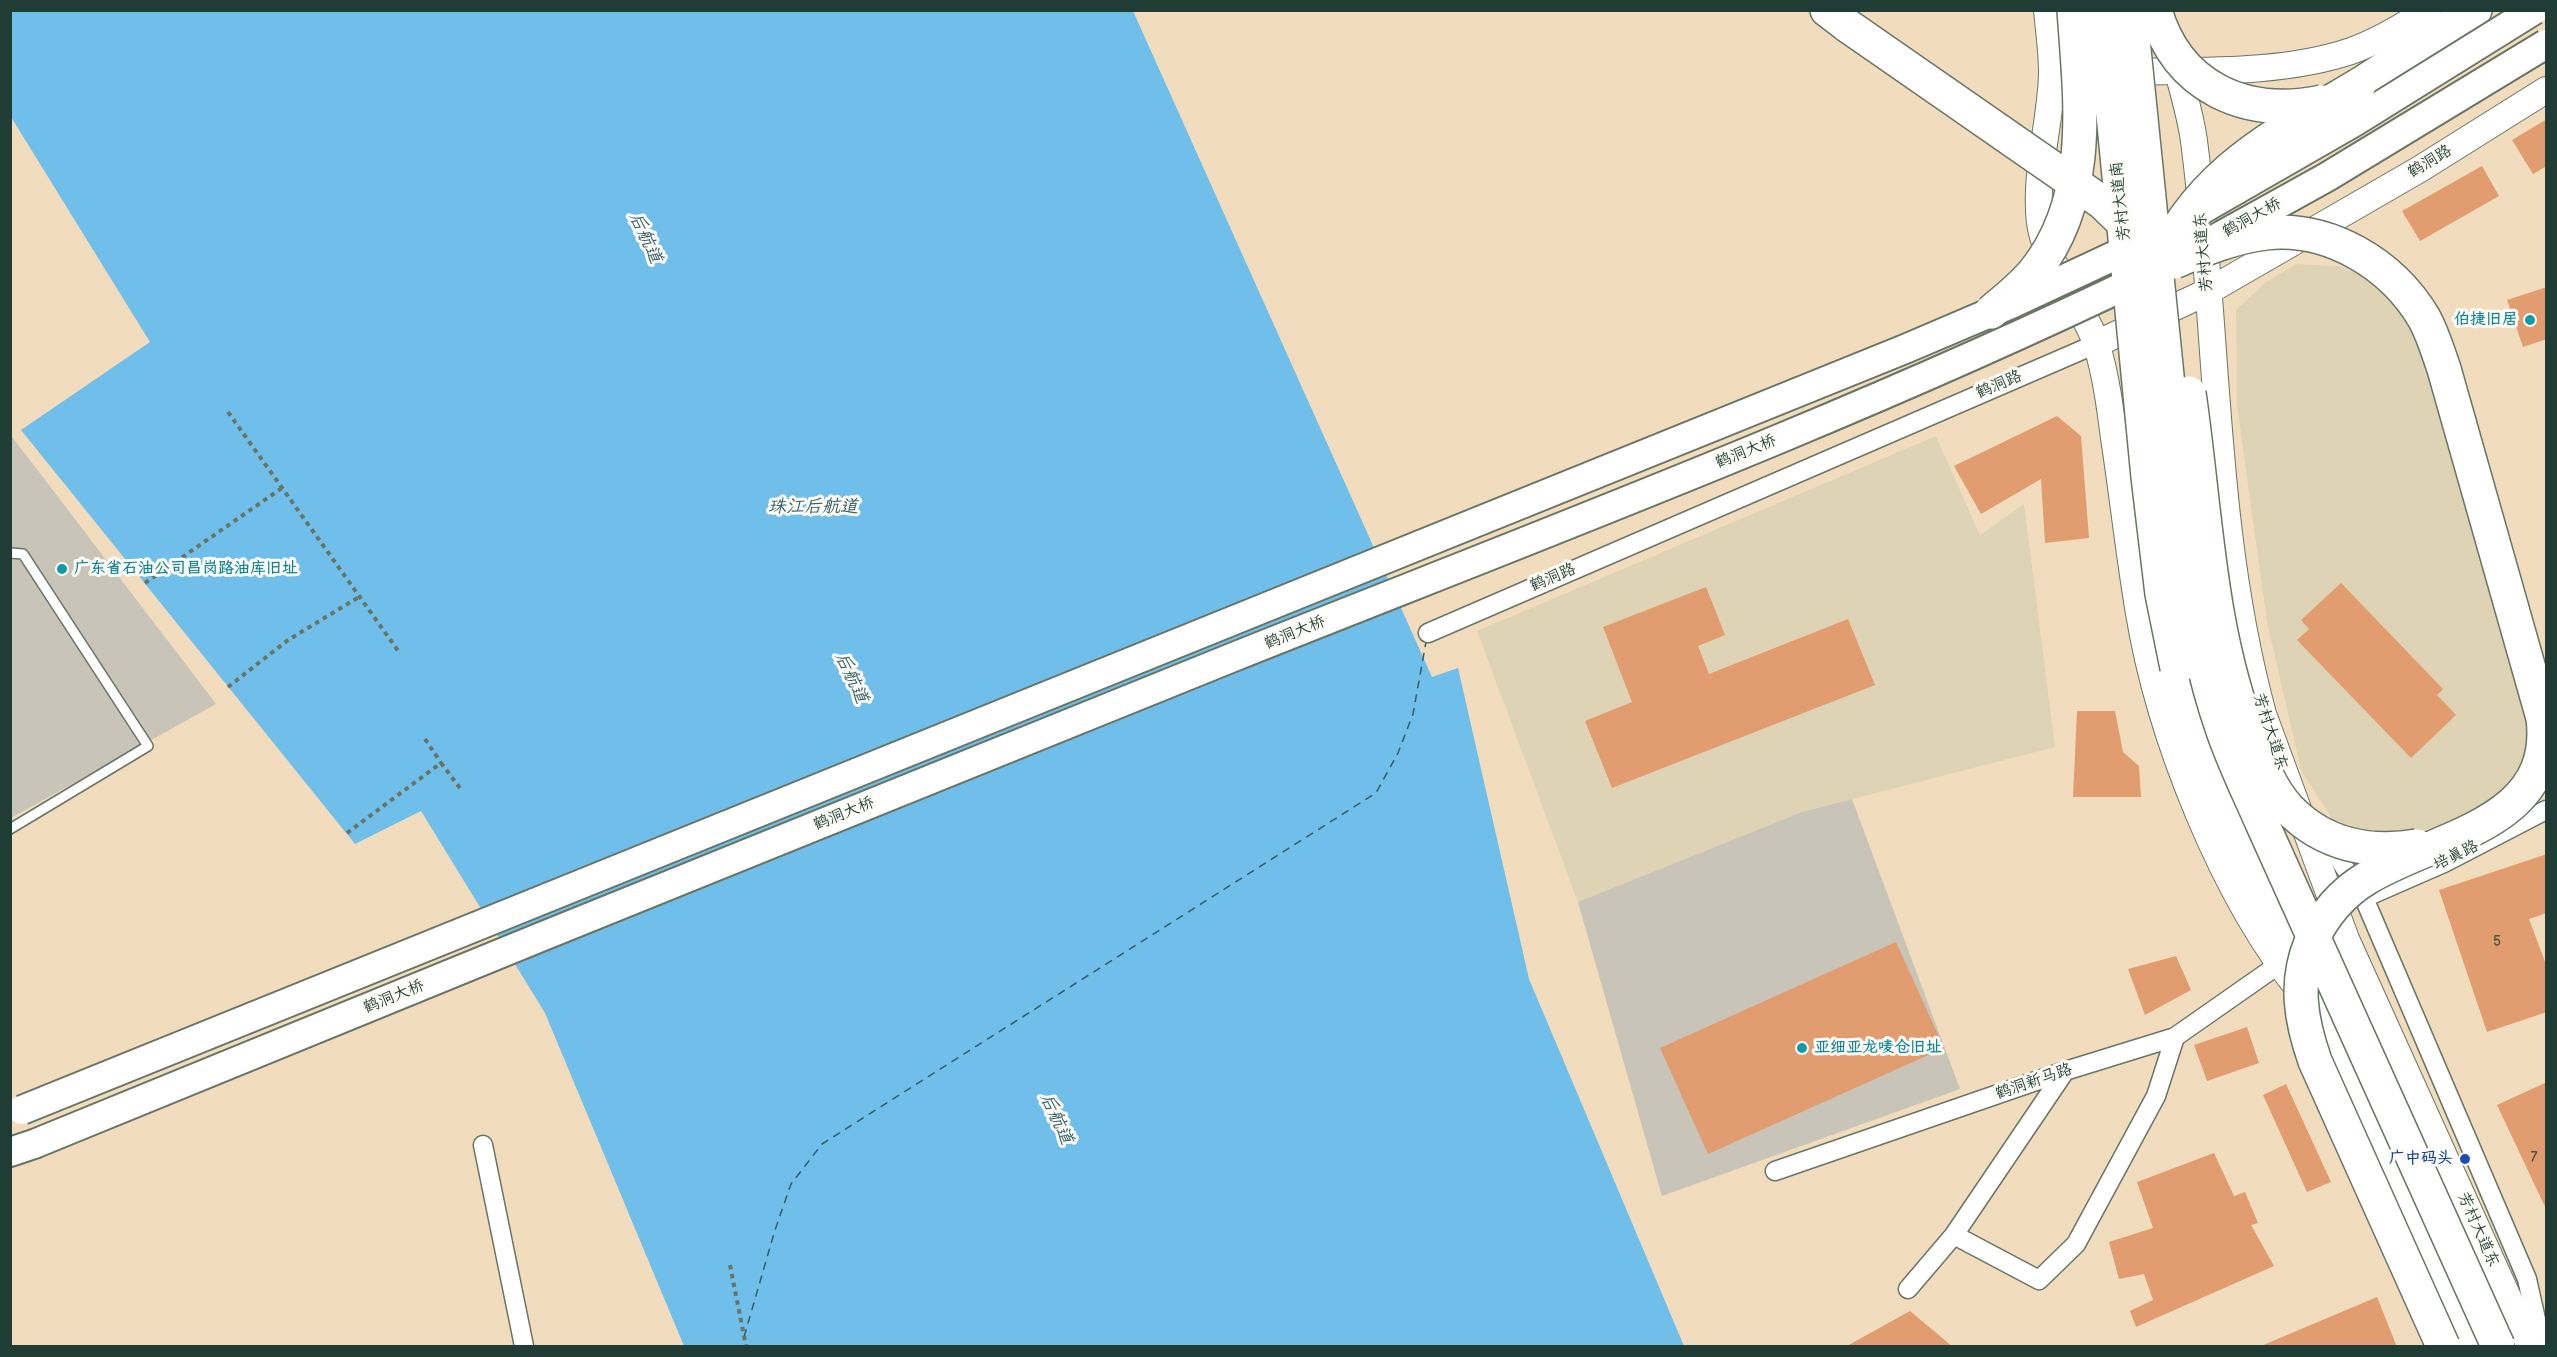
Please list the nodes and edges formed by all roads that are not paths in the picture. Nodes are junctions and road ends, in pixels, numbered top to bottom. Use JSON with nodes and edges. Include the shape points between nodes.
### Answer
{"nodes":[{"id":1,"x":1827,"y":10,"type":"edge"},
{"id":2,"x":2047,"y":10,"type":"edge"},
{"id":3,"x":2074,"y":10,"type":"edge"},
{"id":4,"x":2103,"y":10,"type":"edge"},
{"id":5,"x":2130,"y":10,"type":"edge"},
{"id":6,"x":2155,"y":10,"type":"edge"},
{"id":7,"x":2166,"y":10,"type":"edge"},
{"id":8,"x":2428,"y":10,"type":"edge"},
{"id":9,"x":2475,"y":10,"type":"edge"},
{"id":10,"x":2534,"y":10,"type":"edge"},
{"id":11,"x":2547,"y":44,"type":"edge"},
{"id":12,"x":2178,"y":72,"type":"junction"},
{"id":13,"x":2052,"y":74,"type":"junction"},
{"id":14,"x":2359,"y":85,"type":"junction"},
{"id":15,"x":2547,"y":90,"type":"edge"},
{"id":16,"x":2148,"y":190,"type":"junction"},
{"id":17,"x":2174,"y":262,"type":"junction"},
{"id":18,"x":2207,"y":292,"type":"junction"},
{"id":19,"x":1991,"y":312,"type":"junction"},
{"id":20,"x":2159,"y":313,"type":"junction"},
{"id":21,"x":2096,"y":344,"type":"junction"},
{"id":22,"x":2139,"y":392,"type":"junction"},
{"id":23,"x":10,"y":553,"type":"edge"},
{"id":24,"x":1428,"y":633,"type":"dead end"},
{"id":25,"x":2282,"y":770,"type":"junction"},
{"id":26,"x":2547,"y":810,"type":"edge"},
{"id":27,"x":2476,"y":827,"type":"junction"},
{"id":28,"x":10,"y":829,"type":"edge"},
{"id":29,"x":2364,"y":898,"type":"junction"},
{"id":30,"x":2278,"y":965,"type":"junction"},
{"id":31,"x":2319,"y":1014,"type":"junction"},
{"id":32,"x":2175,"y":1037,"type":"junction"},
{"id":33,"x":2065,"y":1071,"type":"junction"},
{"id":34,"x":10,"y":1115,"type":"edge"},
{"id":35,"x":483,"y":1145,"type":"dead end"},
{"id":36,"x":10,"y":1152,"type":"edge"},
{"id":37,"x":1775,"y":1171,"type":"dead end"},
{"id":38,"x":1954,"y":1235,"type":"junction"},
{"id":39,"x":1908,"y":1289,"type":"dead end"},
{"id":40,"x":524,"y":1347,"type":"edge"},
{"id":41,"x":2444,"y":1347,"type":"edge"},
{"id":42,"x":2471,"y":1347,"type":"edge"},
{"id":43,"x":2498,"y":1347,"type":"edge"},
{"id":44,"x":2530,"y":1347,"type":"edge"},
{"id":45,"x":2541,"y":1347,"type":"edge"}],
"edges":[{"from":1,"to":20,"type":"highway","bridge":true,"via":[[2114,212],[2144,249]]},
{"from":2,"to":13,"type":"street"},
{"from":3,"to":19,"type":"highway","bridge":true,"via":[[2082,124],[2079,161],[2070,197],[2043,261],[2023,285]]},
{"from":4,"to":22,"type":"highway","name":"芳村大道南","bridge":true},
{"from":5,"to":16,"type":"highway","name":"芳村大道南","bridge":true},
{"from":6,"to":14,"type":"highway","bridge":true,"via":[[2160,28],[2179,59],[2202,82],[2230,97],[2261,106],[2293,107],[2322,102]]},
{"from":7,"to":12,"type":"street"},
{"from":8,"to":12,"type":"street","via":[[2385,37],[2328,57],[2286,65]]},
{"from":9,"to":14,"type":"highway"},
{"from":10,"to":19,"type":"main road","name":"鹤洞大桥","bridge":true,"via":[[2354,122],[2156,236]]},
{"from":11,"to":17,"type":"main road","name":"鹤洞大桥","bridge":true,"via":[[2327,177]]},
{"from":12,"to":13,"type":"street"},
{"from":12,"to":18,"type":"street","name":"芳村大道东","via":[[2194,140]]},
{"from":13,"to":21,"type":"street","via":[[2039,191],[2040,226],[2054,263]]},
{"from":14,"to":22,"type":"highway","bridge":true,"via":[[2239,160],[2188,215],[2170,242],[2147,293],[2140,340]]},
{"from":15,"to":18,"type":"street","name":"鹤洞路","via":[[2420,169]]},
{"from":16,"to":20,"type":"highway","name":"芳村大道东","bridge":true},
{"from":16,"to":27,"type":"highway","bridge":true,"via":[[2182,343],[2221,637],[2238,702],[2270,782],[2301,820],[2324,836],[2352,845],[2401,848]]},
{"from":17,"to":27,"type":"highway","bridge":true,"via":[[2251,235],[2285,232],[2316,236],[2349,248],[2380,267],[2424,318],[2444,369],[2545,735],[2539,766],[2524,793]]},
{"from":17,"to":36,"type":"main road","name":"鹤洞大桥","bridge":true,"via":[[1986,351],[1783,437]]},
{"from":18,"to":21,"type":"street","name":"鹤洞路"},
{"from":18,"to":25,"type":"street","name":"芳村大道东","via":[[2217,429],[2239,596],[2253,677]]},
{"from":19,"to":34,"type":"main road","name":"鹤洞大桥","bridge":true},
{"from":20,"to":43,"type":"highway","name":"芳村大道东","bridge":true,"via":[[2191,606],[2221,726]]},
{"from":21,"to":24,"type":"street","name":"鹤洞路"},
{"from":21,"to":30,"type":"street","via":[[2109,400],[2139,614],[2155,687],[2212,842],[2244,908]]},
{"from":22,"to":31,"type":"highway","bridge":true,"via":[[2162,594],[2189,713],[2212,774]]},
{"from":23,"to":28,"type":"lane","via":[[23,554],[148,746]]},
{"from":25,"to":29,"type":"street"},
{"from":25,"to":44,"type":"street","name":"芳村大道东","via":[[2346,939]]},
{"from":26,"to":29,"type":"street","name":"培真路","via":[[2444,863]]},
{"from":27,"to":41,"type":"highway","bridge":true,"via":[[2382,870],[2340,899],[2314,935],[2301,981],[2302,1012],[2315,1061]]},
{"from":29,"to":45,"type":"street","via":[[2527,1279]]},
{"from":30,"to":31,"type":"street"},
{"from":30,"to":32,"type":"street","name":"鹤洞新马路"},
{"from":31,"to":42,"type":"highway"},
{"from":32,"to":33,"type":"street","name":"鹤洞新马路"},
{"from":32,"to":38,"type":"street","via":[[2156,1096],[2076,1244],[2039,1280]]},
{"from":33,"to":37,"type":"street","name":"鹤洞新马路"},
{"from":33,"to":38,"type":"street"},
{"from":35,"to":40,"type":"street"},
{"from":38,"to":39,"type":"street"}]}
